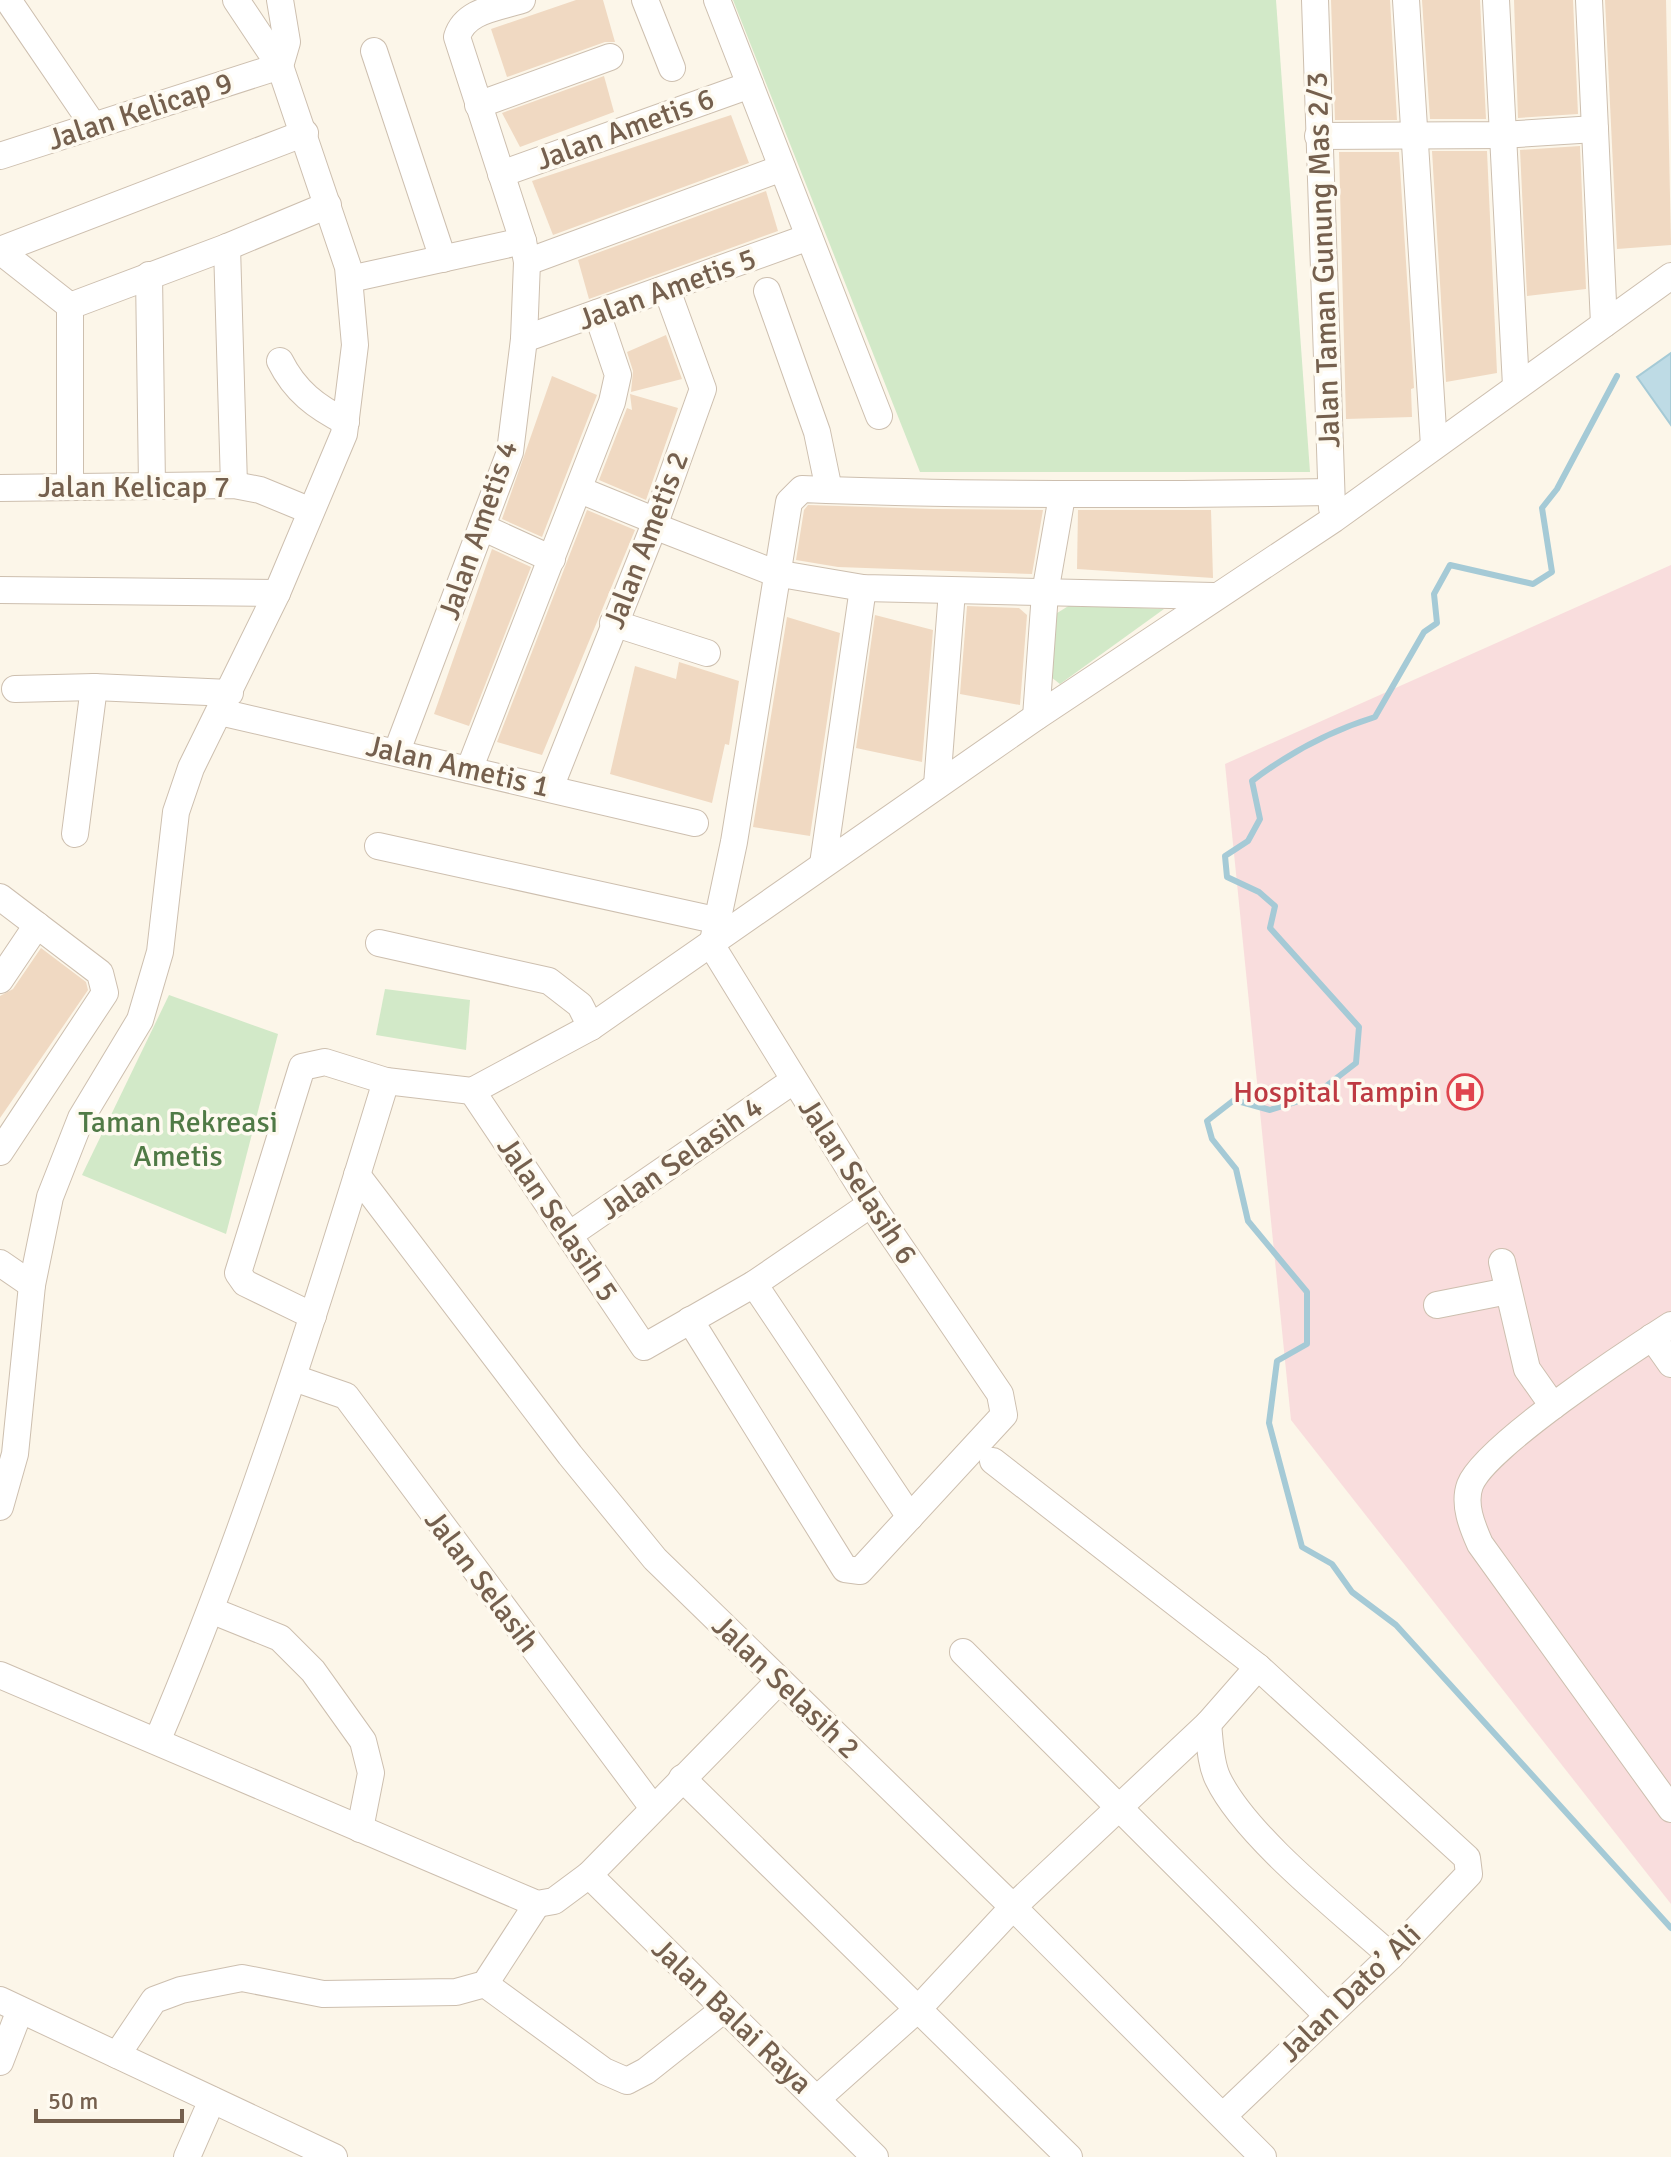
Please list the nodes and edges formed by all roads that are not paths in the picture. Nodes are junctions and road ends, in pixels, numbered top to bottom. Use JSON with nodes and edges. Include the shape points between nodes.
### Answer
{"nodes":[{"id":1,"x":8,"y":0,"type":"edge"},
{"id":2,"x":236,"y":0,"type":"edge"},
{"id":3,"x":280,"y":0,"type":"edge"},
{"id":4,"x":522,"y":0,"type":"edge"},
{"id":5,"x":645,"y":0,"type":"edge"},
{"id":6,"x":717,"y":0,"type":"edge"},
{"id":7,"x":1315,"y":0,"type":"edge"},
{"id":8,"x":1406,"y":0,"type":"edge"},
{"id":9,"x":1496,"y":0,"type":"edge"},
{"id":10,"x":1589,"y":0,"type":"edge"},
{"id":11,"x":374,"y":51,"type":"dead end"},
{"id":12,"x":610,"y":57,"type":"dead end"},
{"id":13,"x":280,"y":66,"type":"junction"},
{"id":14,"x":672,"y":68,"type":"dead end"},
{"id":15,"x":750,"y":85,"type":"junction"},
{"id":16,"x":478,"y":105,"type":"junction"},
{"id":17,"x":93,"y":125,"type":"junction"},
{"id":18,"x":1595,"y":129,"type":"junction"},
{"id":19,"x":305,"y":133,"type":"junction"},
{"id":20,"x":1502,"y":135,"type":"junction"},
{"id":21,"x":1318,"y":136,"type":"junction"},
{"id":22,"x":1413,"y":136,"type":"junction"},
{"id":23,"x":0,"y":156,"type":"edge"},
{"id":24,"x":782,"y":168,"type":"junction"},
{"id":25,"x":501,"y":174,"type":"junction"},
{"id":26,"x":328,"y":205,"type":"junction"},
{"id":27,"x":809,"y":237,"type":"junction"},
{"id":28,"x":227,"y":247,"type":"junction"},
{"id":29,"x":0,"y":251,"type":"edge"},
{"id":30,"x":525,"y":251,"type":"junction"},
{"id":31,"x":443,"y":259,"type":"junction"},
{"id":32,"x":149,"y":275,"type":"junction"},
{"id":33,"x":1671,"y":276,"type":"edge"},
{"id":34,"x":350,"y":279,"type":"junction"},
{"id":35,"x":667,"y":290,"type":"junction"},
{"id":36,"x":767,"y":291,"type":"dead end"},
{"id":37,"x":70,"y":306,"type":"junction"},
{"id":38,"x":597,"y":313,"type":"junction"},
{"id":39,"x":1604,"y":324,"type":"junction"},
{"id":40,"x":524,"y":339,"type":"junction"},
{"id":41,"x":280,"y":361,"type":"dead end"},
{"id":42,"x":1516,"y":386,"type":"junction"},
{"id":43,"x":879,"y":416,"type":"dead end"},
{"id":44,"x":346,"y":422,"type":"junction"},
{"id":45,"x":1434,"y":446,"type":"junction"},
{"id":46,"x":234,"y":485,"type":"junction"},
{"id":47,"x":152,"y":486,"type":"junction"},
{"id":48,"x":70,"y":487,"type":"junction"},
{"id":49,"x":0,"y":488,"type":"edge"},
{"id":50,"x":580,"y":490,"type":"junction"},
{"id":51,"x":829,"y":490,"type":"junction"},
{"id":52,"x":1330,"y":492,"type":"junction"},
{"id":53,"x":1062,"y":496,"type":"junction"},
{"id":54,"x":311,"y":511,"type":"junction"},
{"id":55,"x":1334,"y":519,"type":"junction"},
{"id":56,"x":655,"y":524,"type":"junction"},
{"id":57,"x":484,"y":528,"type":"junction"},
{"id":58,"x":552,"y":559,"type":"junction"},
{"id":59,"x":775,"y":573,"type":"junction"},
{"id":60,"x":863,"y":588,"type":"junction"},
{"id":61,"x":0,"y":590,"type":"edge"},
{"id":62,"x":952,"y":591,"type":"junction"},
{"id":63,"x":277,"y":593,"type":"junction"},
{"id":64,"x":1045,"y":593,"type":"junction"},
{"id":65,"x":1214,"y":596,"type":"junction"},
{"id":66,"x":613,"y":623,"type":"junction"},
{"id":67,"x":707,"y":653,"type":"dead end"},
{"id":68,"x":94,"y":687,"type":"junction"},
{"id":69,"x":15,"y":689,"type":"dead end"},
{"id":70,"x":225,"y":703,"type":"junction"},
{"id":71,"x":1036,"y":717,"type":"junction"},
{"id":72,"x":397,"y":751,"type":"junction"},
{"id":73,"x":469,"y":770,"type":"junction"},
{"id":74,"x":937,"y":785,"type":"junction"},
{"id":75,"x":550,"y":788,"type":"junction"},
{"id":76,"x":695,"y":823,"type":"dead end"},
{"id":77,"x":75,"y":834,"type":"dead end"},
{"id":78,"x":378,"y":846,"type":"dead end"},
{"id":79,"x":823,"y":864,"type":"junction"},
{"id":80,"x":0,"y":897,"type":"edge"},
{"id":81,"x":37,"y":925,"type":"junction"},
{"id":82,"x":713,"y":933,"type":"junction"},
{"id":83,"x":379,"y":943,"type":"dead end"},
{"id":84,"x":0,"y":980,"type":"edge"},
{"id":85,"x":591,"y":1027,"type":"junction"},
{"id":86,"x":386,"y":1081,"type":"junction"},
{"id":87,"x":793,"y":1081,"type":"junction"},
{"id":88,"x":472,"y":1091,"type":"junction"},
{"id":89,"x":0,"y":1152,"type":"edge"},
{"id":90,"x":357,"y":1175,"type":"junction"},
{"id":91,"x":871,"y":1204,"type":"junction"},
{"id":92,"x":569,"y":1235,"type":"junction"},
{"id":93,"x":1502,"y":1262,"type":"dead end"},
{"id":94,"x":0,"y":1263,"type":"edge"},
{"id":95,"x":754,"y":1284,"type":"junction"},
{"id":96,"x":32,"y":1285,"type":"junction"},
{"id":97,"x":1508,"y":1291,"type":"junction"},
{"id":98,"x":1437,"y":1305,"type":"dead end"},
{"id":99,"x":313,"y":1316,"type":"junction"},
{"id":100,"x":690,"y":1320,"type":"junction"},
{"id":101,"x":1661,"y":1331,"type":"edge"},
{"id":102,"x":1671,"y":1364,"type":"edge"},
{"id":103,"x":294,"y":1378,"type":"junction"},
{"id":104,"x":1553,"y":1406,"type":"junction"},
{"id":105,"x":8,"y":1450,"type":"edge"},
{"id":106,"x":993,"y":1461,"type":"dead end"},
{"id":107,"x":0,"y":1507,"type":"edge"},
{"id":108,"x":910,"y":1517,"type":"junction"},
{"id":109,"x":213,"y":1611,"type":"junction"},
{"id":110,"x":963,"y":1652,"type":"dead end"},
{"id":111,"x":1258,"y":1667,"type":"junction"},
{"id":112,"x":0,"y":1675,"type":"edge"},
{"id":113,"x":779,"y":1681,"type":"junction"},
{"id":114,"x":1208,"y":1724,"type":"junction"},
{"id":115,"x":158,"y":1739,"type":"junction"},
{"id":116,"x":682,"y":1778,"type":"junction"},
{"id":117,"x":653,"y":1808,"type":"junction"},
{"id":118,"x":1121,"y":1809,"type":"junction"},
{"id":119,"x":1671,"y":1809,"type":"edge"},
{"id":120,"x":360,"y":1829,"type":"junction"},
{"id":121,"x":589,"y":1875,"type":"junction"},
{"id":122,"x":537,"y":1904,"type":"junction"},
{"id":123,"x":1013,"y":1907,"type":"junction"},
{"id":124,"x":1391,"y":1956,"type":"junction"},
{"id":125,"x":485,"y":1984,"type":"junction"},
{"id":126,"x":10,"y":2005,"type":"edge"},
{"id":127,"x":919,"y":2008,"type":"junction"},
{"id":128,"x":723,"y":2010,"type":"junction"},
{"id":129,"x":1328,"y":2016,"type":"junction"},
{"id":130,"x":117,"y":2055,"type":"junction"},
{"id":131,"x":0,"y":2062,"type":"edge"},
{"id":132,"x":818,"y":2098,"type":"junction"},
{"id":133,"x":212,"y":2100,"type":"junction"},
{"id":134,"x":1223,"y":2116,"type":"junction"},
{"id":135,"x":187,"y":2157,"type":"edge"},
{"id":136,"x":334,"y":2157,"type":"edge"},
{"id":137,"x":875,"y":2157,"type":"edge"},
{"id":138,"x":1069,"y":2157,"type":"edge"},
{"id":139,"x":1263,"y":2157,"type":"edge"}],
"edges":[{"from":1,"to":17,"type":"street"},
{"from":2,"to":13,"type":"street"},
{"from":3,"to":13,"type":"street","via":[[287,42]]},
{"from":4,"to":16,"type":"street","name":"Jalan Ametis 4","via":[[461,24],[460,53]]},
{"from":5,"to":14,"type":"street"},
{"from":6,"to":15,"type":"street"},
{"from":7,"to":21,"type":"street","name":"Jalan Taman Gunung Mas 2/3"},
{"from":8,"to":22,"type":"street"},
{"from":9,"to":20,"type":"street"},
{"from":10,"to":18,"type":"street"},
{"from":11,"to":31,"type":"street"},
{"from":12,"to":16,"type":"street"},
{"from":13,"to":17,"type":"street","name":"Jalan Kelicap 9"},
{"from":13,"to":19,"type":"street"},
{"from":15,"to":24,"type":"street"},
{"from":15,"to":25,"type":"street","name":"Jalan Ametis 6"},
{"from":16,"to":25,"type":"street","name":"Jalan Ametis 4"},
{"from":17,"to":23,"type":"street","name":"Jalan Kelicap 9"},
{"from":18,"to":20,"type":"street"},
{"from":18,"to":39,"type":"street"},
{"from":19,"to":26,"type":"street"},
{"from":19,"to":29,"type":"street"},
{"from":20,"to":22,"type":"street"},
{"from":20,"to":42,"type":"street"},
{"from":21,"to":22,"type":"street"},
{"from":21,"to":52,"type":"street","name":"Jalan Taman Gunung Mas 2/3"},
{"from":22,"to":45,"type":"street"},
{"from":24,"to":27,"type":"street"},
{"from":24,"to":30,"type":"street"},
{"from":25,"to":30,"type":"street","name":"Jalan Ametis 4"},
{"from":26,"to":28,"type":"street"},
{"from":26,"to":34,"type":"street"},
{"from":27,"to":35,"type":"street","name":"Jalan Ametis 5"},
{"from":27,"to":43,"type":"street"},
{"from":28,"to":32,"type":"street"},
{"from":28,"to":46,"type":"street"},
{"from":29,"to":37,"type":"street"},
{"from":30,"to":31,"type":"street"},
{"from":30,"to":40,"type":"street","name":"Jalan Ametis 4"},
{"from":31,"to":34,"type":"street"},
{"from":32,"to":37,"type":"street"},
{"from":32,"to":47,"type":"street"},
{"from":33,"to":39,"type":"street"},
{"from":34,"to":44,"type":"street","via":[[355,345]]},
{"from":35,"to":38,"type":"street","name":"Jalan Ametis 5"},
{"from":35,"to":56,"type":"street","name":"Jalan Ametis 2","via":[[703,389]]},
{"from":36,"to":51,"type":"street","via":[[817,432]]},
{"from":37,"to":48,"type":"street"},
{"from":38,"to":40,"type":"street","name":"Jalan Ametis 5"},
{"from":38,"to":50,"type":"street","via":[[618,375]]},
{"from":39,"to":42,"type":"street"},
{"from":40,"to":57,"type":"street","name":"Jalan Ametis 4","via":[[510,452]]},
{"from":41,"to":44,"type":"street","via":[[292,385]]},
{"from":42,"to":45,"type":"street"},
{"from":44,"to":54,"type":"street"},
{"from":45,"to":55,"type":"street"},
{"from":46,"to":47,"type":"street","name":"Jalan Kelicap 7"},
{"from":46,"to":54,"type":"street","name":"Jalan Kelicap 7"},
{"from":47,"to":48,"type":"street","name":"Jalan Kelicap 7"},
{"from":48,"to":49,"type":"street","name":"Jalan Kelicap 7"},
{"from":50,"to":56,"type":"street"},
{"from":50,"to":58,"type":"street"},
{"from":51,"to":53,"type":"street"},
{"from":51,"to":59,"type":"street","via":[[802,489],[789,502]]},
{"from":52,"to":53,"type":"street"},
{"from":52,"to":55,"type":"street","name":"Jalan Taman Gunung Mas 2/3"},
{"from":53,"to":64,"type":"street"},
{"from":54,"to":63,"type":"street"},
{"from":55,"to":65,"type":"street"},
{"from":56,"to":59,"type":"street"},
{"from":56,"to":66,"type":"street","name":"Jalan Ametis 2"},
{"from":57,"to":58,"type":"street"},
{"from":57,"to":72,"type":"street","name":"Jalan Ametis 4"},
{"from":58,"to":73,"type":"street"},
{"from":59,"to":60,"type":"street"},
{"from":59,"to":82,"type":"street","via":[[734,842]]},
{"from":60,"to":62,"type":"street"},
{"from":60,"to":79,"type":"street"},
{"from":61,"to":63,"type":"street"},
{"from":62,"to":64,"type":"street"},
{"from":62,"to":74,"type":"street"},
{"from":63,"to":70,"type":"street"},
{"from":64,"to":65,"type":"street"},
{"from":64,"to":71,"type":"street"},
{"from":65,"to":71,"type":"street"},
{"from":66,"to":67,"type":"street"},
{"from":66,"to":75,"type":"street","name":"Jalan Ametis 2"},
{"from":68,"to":69,"type":"street","name":"Jalan Ametis 1"},
{"from":68,"to":70,"type":"street","name":"Jalan Ametis 1"},
{"from":68,"to":77,"type":"street"},
{"from":70,"to":72,"type":"street","name":"Jalan Ametis 1"},
{"from":70,"to":96,"type":"street","via":[[191,768],[176,812],[160,952],[140,1020],[81,1118],[50,1197]]},
{"from":71,"to":74,"type":"street"},
{"from":72,"to":73,"type":"street","name":"Jalan Ametis 1"},
{"from":73,"to":75,"type":"street","name":"Jalan Ametis 1"},
{"from":74,"to":79,"type":"street"},
{"from":75,"to":76,"type":"street","name":"Jalan Ametis 1"},
{"from":78,"to":82,"type":"street"},
{"from":79,"to":82,"type":"street"},
{"from":80,"to":81,"type":"street"},
{"from":81,"to":84,"type":"street"},
{"from":81,"to":89,"type":"street","via":[[100,973],[105,993]]},
{"from":82,"to":85,"type":"street"},
{"from":82,"to":87,"type":"street","name":"Jalan Selasih 6"},
{"from":83,"to":85,"type":"street","via":[[549,981],[580,1005]]},
{"from":85,"to":88,"type":"street"},
{"from":86,"to":88,"type":"street"},
{"from":86,"to":90,"type":"street"},
{"from":86,"to":99,"type":"street","via":[[325,1062],[302,1067],[240,1262],[238,1273],[245,1283]]},
{"from":87,"to":91,"type":"street","name":"Jalan Selasih 6"},
{"from":87,"to":92,"type":"street","name":"Jalan Selasih 4"},
{"from":88,"to":92,"type":"street","name":"Jalan Selasih 5"},
{"from":90,"to":99,"type":"street"},
{"from":90,"to":113,"type":"street","name":"Jalan Selasih 2","via":[[655,1559]]},
{"from":91,"to":95,"type":"street"},
{"from":91,"to":108,"type":"street","name":"Jalan Selasih 6","via":[[1000,1394],[1004,1415]]},
{"from":92,"to":100,"type":"street","name":"Jalan Selasih 5","via":[[644,1347]]},
{"from":93,"to":97,"type":"street"},
{"from":94,"to":96,"type":"street"},
{"from":95,"to":100,"type":"street"},
{"from":95,"to":108,"type":"street"},
{"from":96,"to":105,"type":"street"},
{"from":97,"to":98,"type":"street"},
{"from":97,"to":104,"type":"street","via":[[1527,1369]]},
{"from":99,"to":103,"type":"street"},
{"from":100,"to":108,"type":"street","via":[[845,1569],[860,1571]]},
{"from":101,"to":102,"type":"street"},
{"from":101,"to":104,"type":"street"},
{"from":103,"to":109,"type":"street"},
{"from":103,"to":117,"type":"street","name":"Jalan Selasih","via":[[346,1396]]},
{"from":104,"to":119,"type":"street","via":[[1484,1465],[1469,1485],[1469,1519],[1480,1544]]},
{"from":105,"to":107,"type":"street"},
{"from":106,"to":111,"type":"street"},
{"from":109,"to":115,"type":"street"},
{"from":109,"to":120,"type":"street","via":[[280,1638],[313,1671],[363,1741],[371,1773]]},
{"from":110,"to":118,"type":"street"},
{"from":111,"to":114,"type":"street"},
{"from":111,"to":124,"type":"street","name":"Jalan Dato’ Ali","via":[[1467,1858],[1469,1874]]},
{"from":112,"to":115,"type":"street"},
{"from":113,"to":116,"type":"street"},
{"from":113,"to":123,"type":"street","name":"Jalan Selasih 2"},
{"from":114,"to":118,"type":"street"},
{"from":114,"to":124,"type":"street","via":[[1216,1775],[1231,1804]]},
{"from":115,"to":120,"type":"street"},
{"from":116,"to":117,"type":"street"},
{"from":116,"to":127,"type":"street"},
{"from":117,"to":121,"type":"street"},
{"from":118,"to":123,"type":"street"},
{"from":118,"to":129,"type":"street"},
{"from":120,"to":122,"type":"street"},
{"from":121,"to":122,"type":"street","via":[[554,1901]]},
{"from":121,"to":128,"type":"street","name":"Jalan Balai Raya"},
{"from":122,"to":125,"type":"street"},
{"from":123,"to":127,"type":"street"},
{"from":123,"to":134,"type":"street","name":"Jalan Selasih 2"},
{"from":124,"to":129,"type":"street","name":"Jalan Dato’ Ali"},
{"from":125,"to":128,"type":"street","via":[[604,2071],[627,2081]]},
{"from":125,"to":130,"type":"street","via":[[456,1992],[323,1994],[242,1978],[154,2000]]},
{"from":126,"to":130,"type":"street"},
{"from":126,"to":131,"type":"street"},
{"from":127,"to":132,"type":"street"},
{"from":127,"to":138,"type":"street"},
{"from":128,"to":132,"type":"street","name":"Jalan Balai Raya"},
{"from":129,"to":134,"type":"street","name":"Jalan Dato’ Ali"},
{"from":130,"to":133,"type":"street"},
{"from":132,"to":137,"type":"street","name":"Jalan Balai Raya"},
{"from":133,"to":135,"type":"street"},
{"from":133,"to":136,"type":"street"},
{"from":134,"to":139,"type":"street","name":"Jalan Selasih 2"}]}
